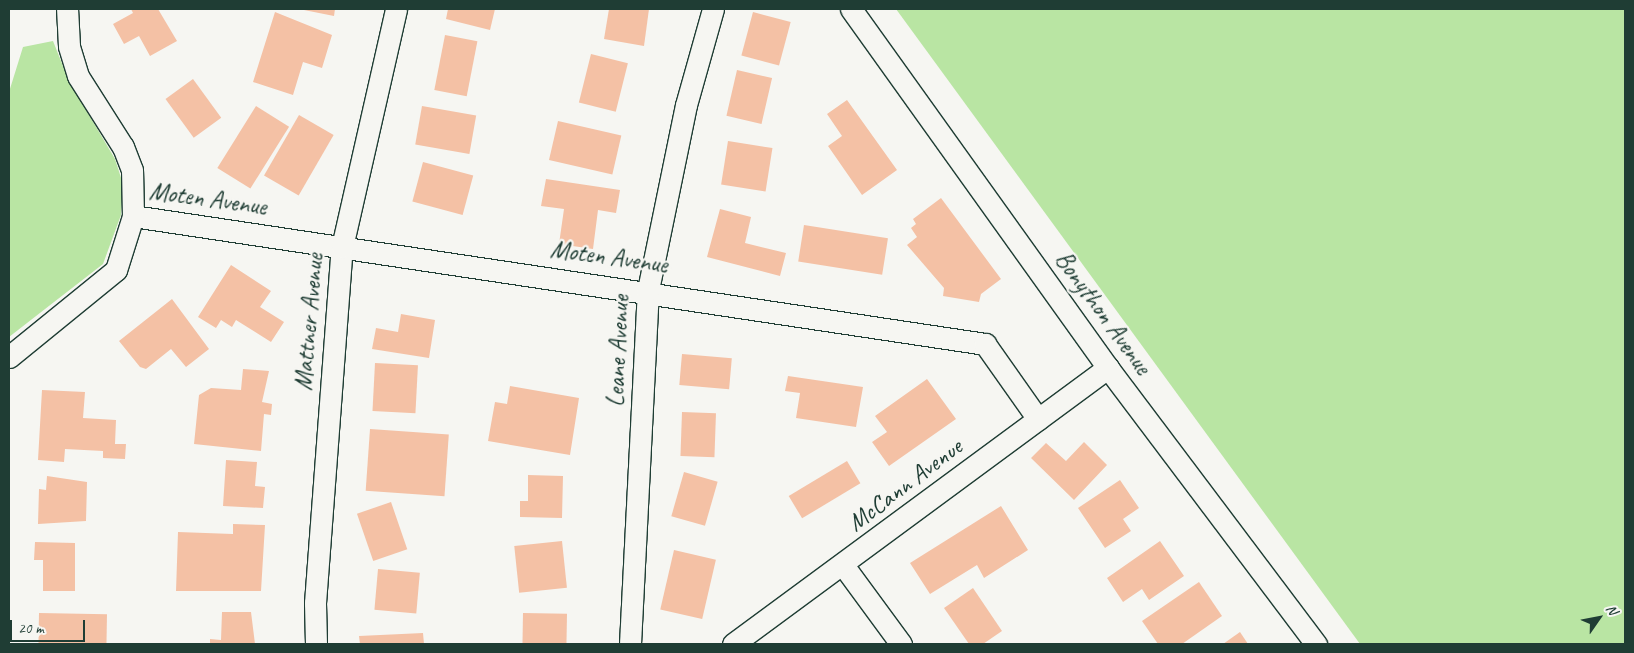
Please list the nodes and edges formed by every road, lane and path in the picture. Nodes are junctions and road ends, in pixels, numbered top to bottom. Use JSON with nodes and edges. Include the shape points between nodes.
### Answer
{"nodes":[{"id":1,"x":67,"y":9,"type":"edge"},
{"id":2,"x":396,"y":9,"type":"edge"},
{"id":3,"x":713,"y":9,"type":"edge"},
{"id":4,"x":851,"y":9,"type":"edge"},
{"id":5,"x":133,"y":216,"type":"junction"},
{"id":6,"x":342,"y":247,"type":"junction"},
{"id":7,"x":648,"y":290,"type":"junction"},
{"id":8,"x":9,"y":357,"type":"edge"},
{"id":9,"x":1108,"y":368,"type":"junction"},
{"id":10,"x":1038,"y":419,"type":"junction"},
{"id":11,"x":843,"y":565,"type":"junction"},
{"id":12,"x":316,"y":644,"type":"edge"},
{"id":13,"x":630,"y":644,"type":"edge"},
{"id":14,"x":733,"y":644,"type":"edge"},
{"id":15,"x":901,"y":644,"type":"edge"},
{"id":16,"x":1316,"y":644,"type":"edge"}],
"edges":[{"from":1,"to":5,"type":"street","via":[[69,46],[78,76],[130,164]]},
{"from":2,"to":6,"type":"street","name":"Mattner Avenue"},
{"from":3,"to":7,"type":"street","name":"Leane Avenue","via":[[686,105]]},
{"from":4,"to":9,"type":"street","name":"Bonython Avenue"},
{"from":5,"to":6,"type":"street","name":"Moten Avenue"},
{"from":5,"to":8,"type":"street","via":[[116,270]]},
{"from":6,"to":7,"type":"street","name":"Moten Avenue"},
{"from":6,"to":12,"type":"street","name":"Mattner Avenue","via":[[315,604]]},
{"from":7,"to":10,"type":"street","name":"Moten Avenue","via":[[985,344]]},
{"from":7,"to":13,"type":"street","name":"Leane Avenue"},
{"from":9,"to":10,"type":"street","name":"McCann Avenue"},
{"from":9,"to":16,"type":"street","name":"Bonython Avenue"},
{"from":10,"to":11,"type":"street","name":"McCann Avenue"},
{"from":11,"to":14,"type":"street","name":"McCann Avenue"},
{"from":11,"to":15,"type":"street"}]}
